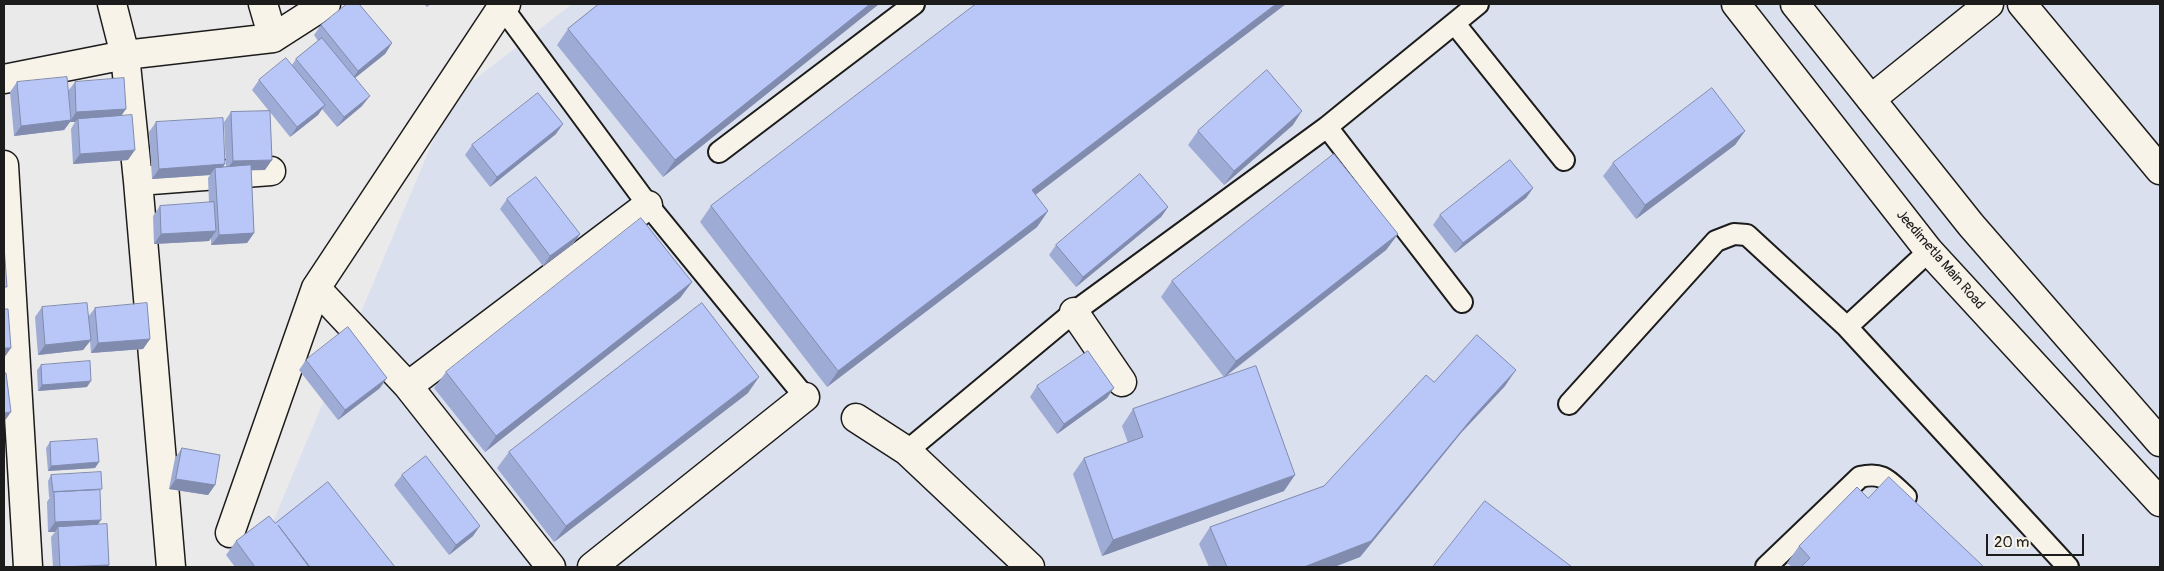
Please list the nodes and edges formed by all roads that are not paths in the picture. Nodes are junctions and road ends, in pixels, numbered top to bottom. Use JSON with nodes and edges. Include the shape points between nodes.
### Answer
{"nodes":[{"id":1,"x":112,"y":4,"type":"edge"},
{"id":2,"x":264,"y":4,"type":"edge"},
{"id":3,"x":326,"y":4,"type":"edge"},
{"id":4,"x":914,"y":4,"type":"edge"},
{"id":5,"x":1478,"y":4,"type":"edge"},
{"id":6,"x":1736,"y":4,"type":"edge"},
{"id":7,"x":1795,"y":4,"type":"edge"},
{"id":8,"x":1989,"y":4,"type":"edge"},
{"id":9,"x":2022,"y":4,"type":"edge"},
{"id":10,"x":504,"y":5,"type":"edge"},
{"id":11,"x":1455,"y":24,"type":"junction"},
{"id":12,"x":272,"y":38,"type":"junction"},
{"id":13,"x":124,"y":54,"type":"junction"},
{"id":14,"x":4,"y":79,"type":"edge"},
{"id":15,"x":1871,"y":99,"type":"junction"},
{"id":16,"x":1327,"y":127,"type":"junction"},
{"id":17,"x":719,"y":152,"type":"dead end"},
{"id":18,"x":1564,"y":160,"type":"dead end"},
{"id":19,"x":4,"y":165,"type":"edge"},
{"id":20,"x":2160,"y":170,"type":"edge"},
{"id":21,"x":271,"y":171,"type":"edge"},
{"id":22,"x":138,"y":181,"type":"junction"},
{"id":23,"x":648,"y":204,"type":"junction"},
{"id":24,"x":1929,"y":251,"type":"junction"},
{"id":25,"x":316,"y":288,"type":"junction"},
{"id":26,"x":1462,"y":302,"type":"dead end"},
{"id":27,"x":1074,"y":312,"type":"junction"},
{"id":28,"x":1847,"y":326,"type":"junction"},
{"id":29,"x":1122,"y":382,"type":"dead end"},
{"id":30,"x":408,"y":386,"type":"junction"},
{"id":31,"x":805,"y":397,"type":"joint"},
{"id":32,"x":1569,"y":404,"type":"dead end"},
{"id":33,"x":856,"y":418,"type":"dead end"},
{"id":34,"x":2160,"y":442,"type":"edge"},
{"id":35,"x":907,"y":451,"type":"junction"},
{"id":36,"x":2160,"y":502,"type":"edge"},
{"id":37,"x":1918,"y":509,"type":"edge"},
{"id":38,"x":230,"y":533,"type":"dead end"},
{"id":39,"x":28,"y":567,"type":"edge"},
{"id":40,"x":171,"y":567,"type":"edge"},
{"id":41,"x":551,"y":567,"type":"edge"},
{"id":42,"x":592,"y":567,"type":"edge"},
{"id":43,"x":1030,"y":567,"type":"edge"},
{"id":44,"x":1766,"y":567,"type":"edge"},
{"id":45,"x":2068,"y":567,"type":"edge"}],
"edges":[{"from":1,"to":13,"type":"street"},
{"from":2,"to":12,"type":"street"},
{"from":3,"to":12,"type":"street"},
{"from":4,"to":17,"type":"lane"},
{"from":5,"to":11,"type":"lane"},
{"from":6,"to":24,"type":"street","name":"Jeedimetla Main Road"},
{"from":7,"to":15,"type":"street"},
{"from":8,"to":15,"type":"street"},
{"from":9,"to":20,"type":"street"},
{"from":10,"to":23,"type":"lane"},
{"from":10,"to":25,"type":"street"},
{"from":11,"to":16,"type":"lane"},
{"from":11,"to":18,"type":"lane"},
{"from":12,"to":13,"type":"street"},
{"from":13,"to":14,"type":"street"},
{"from":13,"to":22,"type":"street"},
{"from":15,"to":34,"type":"street","via":[[1972,225]]},
{"from":16,"to":26,"type":"lane"},
{"from":16,"to":27,"type":"lane"},
{"from":19,"to":39,"type":"street"},
{"from":21,"to":22,"type":"street"},
{"from":22,"to":40,"type":"street"},
{"from":23,"to":30,"type":"street"},
{"from":23,"to":31,"type":"lane"},
{"from":24,"to":28,"type":"lane"},
{"from":24,"to":36,"type":"street","name":"Jeedimetla Main Road"},
{"from":25,"to":30,"type":"street"},
{"from":25,"to":38,"type":"street"},
{"from":27,"to":29,"type":"street"},
{"from":27,"to":35,"type":"lane"},
{"from":28,"to":32,"type":"lane","via":[[1747,235],[1734,234],[1716,240]]},
{"from":28,"to":45,"type":"lane"},
{"from":30,"to":41,"type":"street"},
{"from":31,"to":42,"type":"street"},
{"from":33,"to":35,"type":"street"},
{"from":35,"to":43,"type":"street"},
{"from":37,"to":44,"type":"lane","via":[[1883,476],[1860,477]]}]}
